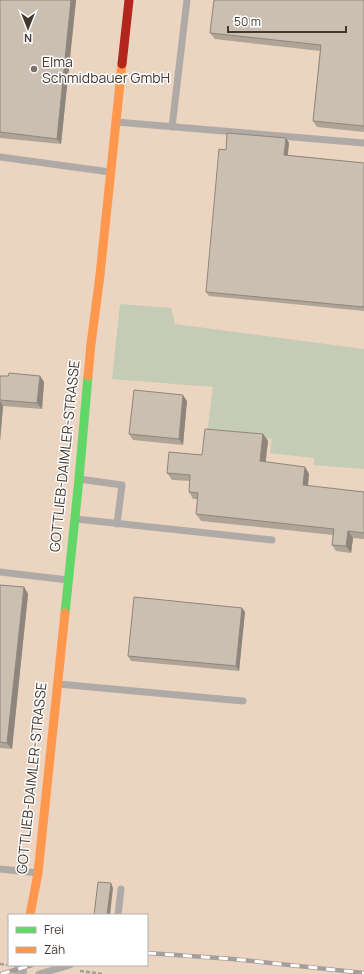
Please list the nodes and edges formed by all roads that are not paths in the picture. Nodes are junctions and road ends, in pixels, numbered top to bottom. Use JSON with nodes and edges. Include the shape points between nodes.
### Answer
{"nodes":[{"id":1,"x":129,"y":0,"type":"edge"},
{"id":2,"x":187,"y":0,"type":"edge"},
{"id":3,"x":116,"y":122,"type":"junction"},
{"id":4,"x":172,"y":126,"type":"junction"},
{"id":5,"x":364,"y":143,"type":"edge"},
{"id":6,"x":0,"y":157,"type":"edge"},
{"id":7,"x":110,"y":172,"type":"junction"},
{"id":8,"x":79,"y":479,"type":"junction"},
{"id":9,"x":75,"y":519,"type":"junction"},
{"id":10,"x":117,"y":524,"type":"junction"},
{"id":11,"x":272,"y":540,"type":"dead end"},
{"id":12,"x":0,"y":572,"type":"edge"},
{"id":13,"x":68,"y":580,"type":"junction"},
{"id":14,"x":58,"y":684,"type":"junction"},
{"id":15,"x":243,"y":701,"type":"dead end"},
{"id":16,"x":0,"y":869,"type":"edge"},
{"id":17,"x":38,"y":873,"type":"junction"},
{"id":18,"x":121,"y":889,"type":"dead end"},
{"id":19,"x":30,"y":914,"type":"edge"},
{"id":20,"x":118,"y":914,"type":"edge"},
{"id":21,"x":67,"y":966,"type":"edge"},
{"id":22,"x":39,"y":974,"type":"edge"}],
"edges":[{"from":1,"to":3,"type":"street","name":"GOTTLIEB-DAIMLER-STRASSE"},
{"from":2,"to":4,"type":"lane"},
{"from":3,"to":4,"type":"lane"},
{"from":3,"to":7,"type":"street","name":"GOTTLIEB-DAIMLER-STRASSE"},
{"from":4,"to":5,"type":"lane"},
{"from":6,"to":7,"type":"lane"},
{"from":7,"to":8,"type":"street","name":"GOTTLIEB-DAIMLER-STRASSE"},
{"from":8,"to":9,"type":"street","name":"GOTTLIEB-DAIMLER-STRASSE"},
{"from":8,"to":10,"type":"lane","via":[[122,484]]},
{"from":9,"to":10,"type":"lane"},
{"from":9,"to":13,"type":"street","name":"GOTTLIEB-DAIMLER-STRASSE"},
{"from":10,"to":11,"type":"lane"},
{"from":12,"to":13,"type":"lane"},
{"from":13,"to":14,"type":"street","name":"GOTTLIEB-DAIMLER-STRASSE"},
{"from":14,"to":15,"type":"lane"},
{"from":14,"to":17,"type":"street","name":"GOTTLIEB-DAIMLER-STRASSE"},
{"from":16,"to":17,"type":"lane"},
{"from":17,"to":19,"type":"street","name":"GOTTLIEB-DAIMLER-STRASSE"},
{"from":18,"to":20,"type":"lane"},
{"from":21,"to":22,"type":"lane"}]}
